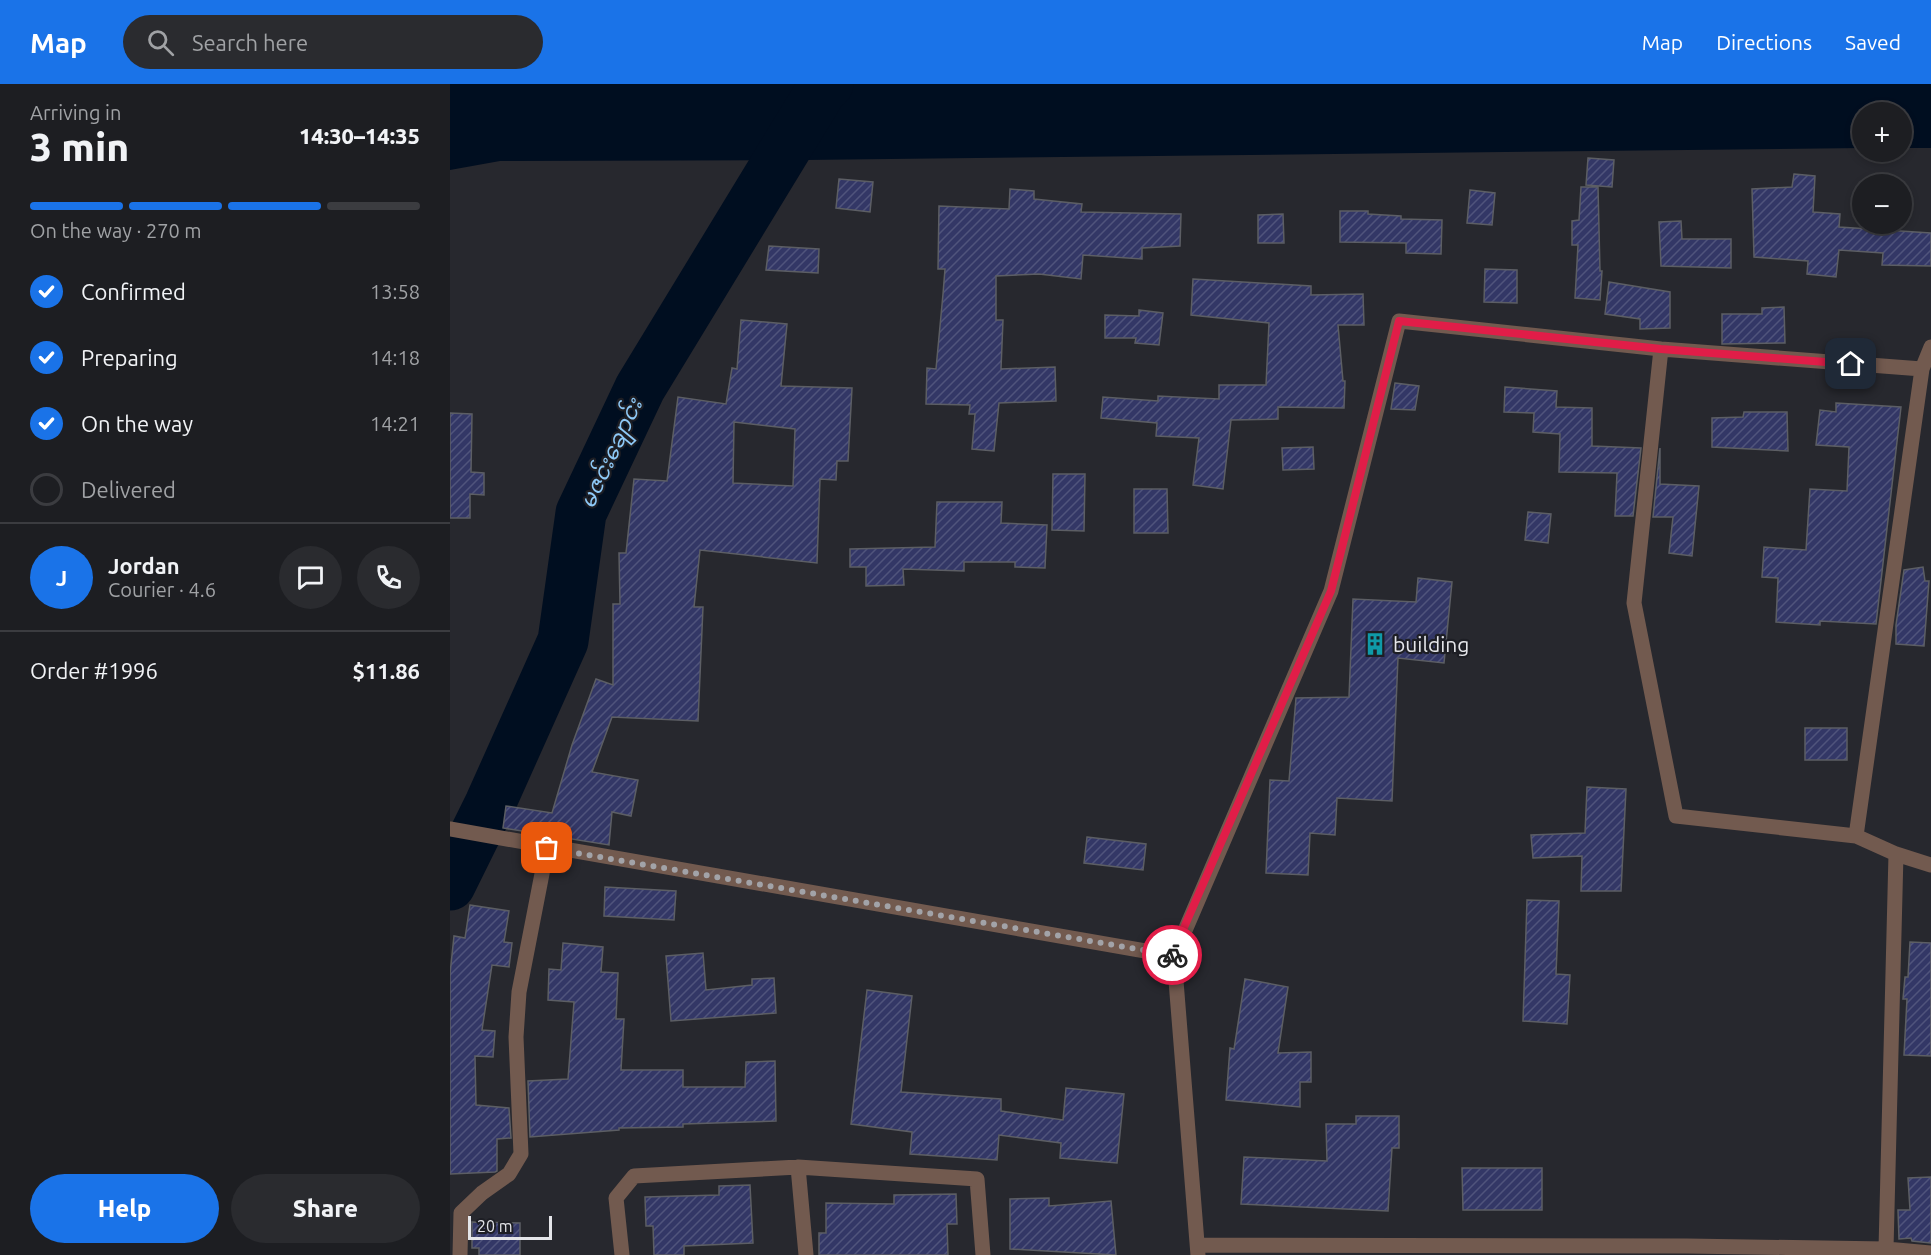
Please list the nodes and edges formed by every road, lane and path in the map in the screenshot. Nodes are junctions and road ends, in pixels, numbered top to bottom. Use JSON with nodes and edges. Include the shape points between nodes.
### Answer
{"nodes":[{"id":1,"x":1931,"y":347,"type":"edge"},
{"id":2,"x":1661,"y":349,"type":"junction"},
{"id":3,"x":1922,"y":369,"type":"junction"},
{"id":4,"x":450,"y":830,"type":"edge"},
{"id":5,"x":1856,"y":836,"type":"junction"},
{"id":6,"x":547,"y":848,"type":"junction"},
{"id":7,"x":1896,"y":854,"type":"junction"},
{"id":8,"x":1931,"y":865,"type":"edge"},
{"id":9,"x":1174,"y":956,"type":"junction"},
{"id":10,"x":798,"y":1167,"type":"junction"},
{"id":11,"x":1886,"y":1249,"type":"junction"},
{"id":12,"x":1198,"y":1250,"type":"edge"},
{"id":13,"x":1931,"y":1253,"type":"edge"},
{"id":14,"x":460,"y":1255,"type":"edge"},
{"id":15,"x":622,"y":1255,"type":"edge"},
{"id":16,"x":806,"y":1255,"type":"edge"},
{"id":17,"x":983,"y":1255,"type":"edge"}],
"edges":[{"from":1,"to":3,"type":"street"},
{"from":2,"to":3,"type":"street"},
{"from":2,"to":5,"type":"street","via":[[1634,603],[1676,816]]},
{"from":2,"to":9,"type":"street","via":[[1399,321],[1331,591]]},
{"from":3,"to":5,"type":"street"},
{"from":4,"to":6,"type":"street"},
{"from":5,"to":7,"type":"street"},
{"from":6,"to":9,"type":"street"},
{"from":6,"to":14,"type":"street","via":[[519,992],[516,1037],[521,1154],[509,1174],[462,1213]]},
{"from":7,"to":8,"type":"street"},
{"from":7,"to":11,"type":"street"},
{"from":9,"to":12,"type":"street"},
{"from":10,"to":15,"type":"street","via":[[634,1176],[616,1198]]},
{"from":10,"to":16,"type":"street"},
{"from":10,"to":17,"type":"street","via":[[977,1179]]},
{"from":11,"to":12,"type":"street","via":[[1687,1246]]},
{"from":11,"to":13,"type":"street"}]}
